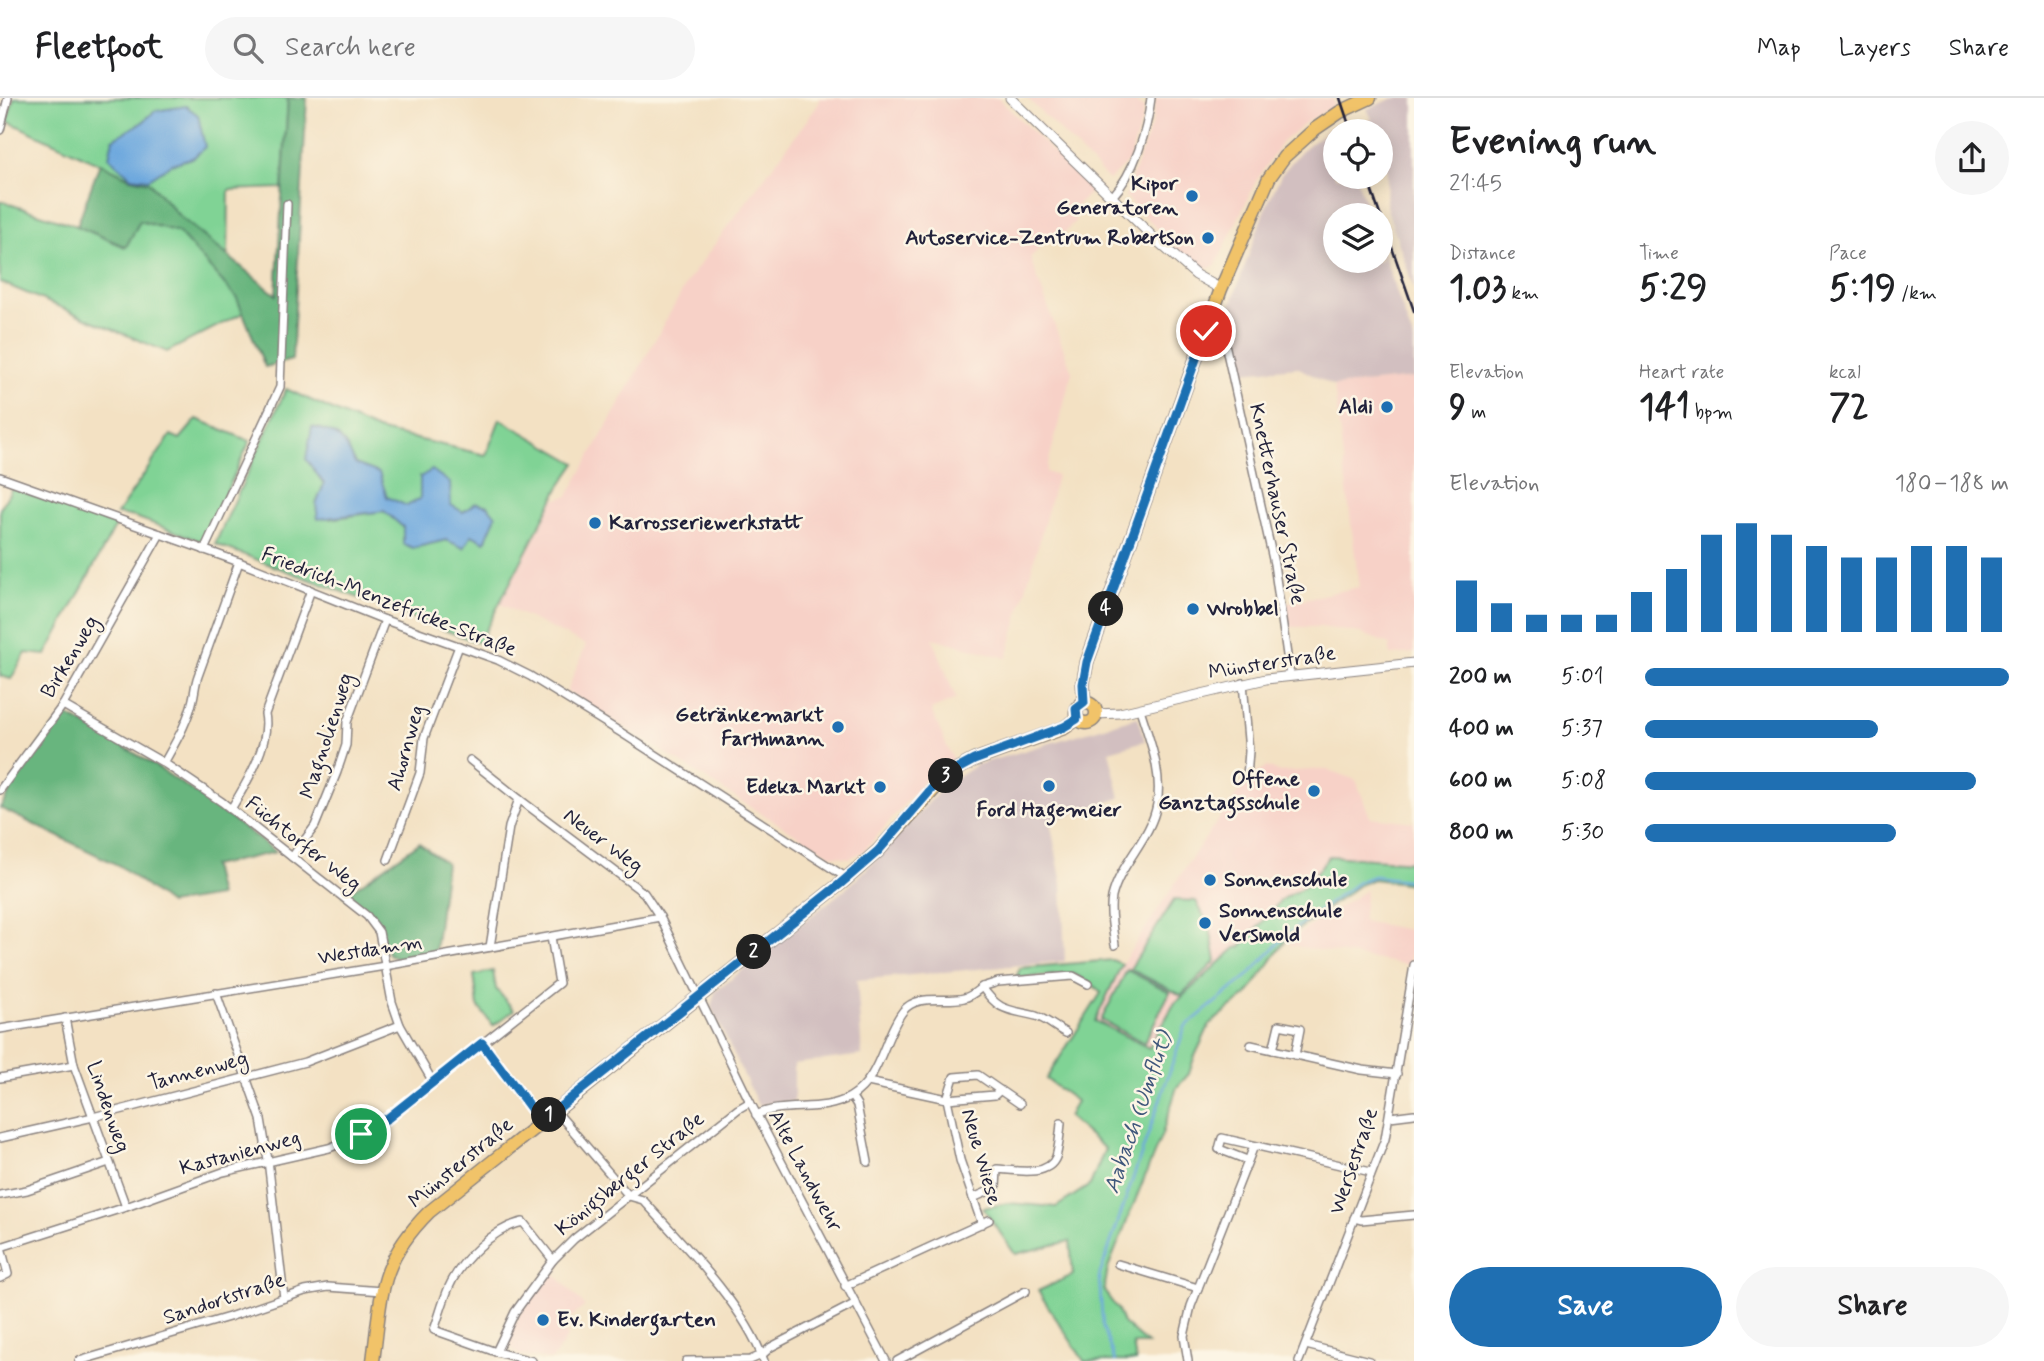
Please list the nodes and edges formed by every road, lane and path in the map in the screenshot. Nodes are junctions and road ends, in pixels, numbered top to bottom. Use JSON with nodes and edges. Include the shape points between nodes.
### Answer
{"nodes":[{"id":1,"x":8,"y":98,"type":"edge"},
{"id":2,"x":1010,"y":98,"type":"edge"},
{"id":3,"x":1151,"y":98,"type":"edge"},
{"id":4,"x":1370,"y":98,"type":"edge"},
{"id":5,"x":0,"y":131,"type":"edge"},
{"id":6,"x":1112,"y":197,"type":"junction"},
{"id":7,"x":287,"y":204,"type":"dead end"},
{"id":8,"x":1221,"y":289,"type":"junction"},
{"id":9,"x":1224,"y":339,"type":"dead end"},
{"id":10,"x":0,"y":477,"type":"edge"},
{"id":11,"x":160,"y":534,"type":"junction"},
{"id":12,"x":204,"y":550,"type":"junction"},
{"id":13,"x":239,"y":562,"type":"junction"},
{"id":14,"x":311,"y":590,"type":"junction"},
{"id":15,"x":385,"y":620,"type":"junction"},
{"id":16,"x":459,"y":646,"type":"junction"},
{"id":17,"x":1414,"y":663,"type":"edge"},
{"id":18,"x":1290,"y":676,"type":"junction"},
{"id":19,"x":1243,"y":682,"type":"junction"},
{"id":20,"x":1084,"y":703,"type":"junction"},
{"id":21,"x":63,"y":705,"type":"junction"},
{"id":22,"x":1140,"y":709,"type":"junction"},
{"id":23,"x":1096,"y":714,"type":"junction"},
{"id":24,"x":1077,"y":719,"type":"junction"},
{"id":25,"x":470,"y":760,"type":"dead end"},
{"id":26,"x":164,"y":763,"type":"junction"},
{"id":27,"x":1247,"y":777,"type":"dead end"},
{"id":28,"x":0,"y":790,"type":"edge"},
{"id":29,"x":519,"y":799,"type":"junction"},
{"id":30,"x":231,"y":809,"type":"junction"},
{"id":31,"x":292,"y":857,"type":"junction"},
{"id":32,"x":388,"y":860,"type":"dead end"},
{"id":33,"x":847,"y":878,"type":"junction"},
{"id":34,"x":660,"y":917,"type":"junction"},
{"id":35,"x":551,"y":937,"type":"junction"},
{"id":36,"x":1115,"y":945,"type":"dead end"},
{"id":37,"x":490,"y":947,"type":"junction"},
{"id":38,"x":1414,"y":965,"type":"edge"},
{"id":39,"x":385,"y":966,"type":"junction"},
{"id":40,"x":1088,"y":984,"type":"dead end"},
{"id":41,"x":982,"y":987,"type":"junction"},
{"id":42,"x":1412,"y":988,"type":"edge"},
{"id":43,"x":216,"y":993,"type":"junction"},
{"id":44,"x":699,"y":995,"type":"junction"},
{"id":45,"x":65,"y":1018,"type":"junction"},
{"id":46,"x":400,"y":1025,"type":"junction"},
{"id":47,"x":0,"y":1029,"type":"edge"},
{"id":48,"x":1066,"y":1033,"type":"dead end"},
{"id":49,"x":482,"y":1043,"type":"junction"},
{"id":50,"x":1251,"y":1045,"type":"dead end"},
{"id":51,"x":1273,"y":1051,"type":"junction"},
{"id":52,"x":1295,"y":1055,"type":"junction"},
{"id":53,"x":74,"y":1065,"type":"junction"},
{"id":54,"x":1397,"y":1074,"type":"junction"},
{"id":55,"x":247,"y":1076,"type":"junction"},
{"id":56,"x":0,"y":1078,"type":"edge"},
{"id":57,"x":433,"y":1082,"type":"junction"},
{"id":58,"x":868,"y":1082,"type":"junction"},
{"id":59,"x":1000,"y":1090,"type":"junction"},
{"id":60,"x":852,"y":1097,"type":"junction"},
{"id":61,"x":947,"y":1099,"type":"junction"},
{"id":62,"x":750,"y":1102,"type":"junction"},
{"id":63,"x":1020,"y":1104,"type":"dead end"},
{"id":64,"x":555,"y":1110,"type":"junction"},
{"id":65,"x":1414,"y":1114,"type":"edge"},
{"id":66,"x":756,"y":1115,"type":"junction"},
{"id":67,"x":93,"y":1117,"type":"junction"},
{"id":68,"x":1390,"y":1117,"type":"junction"},
{"id":69,"x":541,"y":1122,"type":"junction"},
{"id":70,"x":1061,"y":1123,"type":"dead end"},
{"id":71,"x":0,"y":1138,"type":"edge"},
{"id":72,"x":1254,"y":1146,"type":"junction"},
{"id":73,"x":268,"y":1160,"type":"junction"},
{"id":74,"x":1247,"y":1160,"type":"junction"},
{"id":75,"x":868,"y":1161,"type":"dead end"},
{"id":76,"x":109,"y":1162,"type":"junction"},
{"id":77,"x":1371,"y":1172,"type":"junction"},
{"id":78,"x":0,"y":1195,"type":"edge"},
{"id":79,"x":629,"y":1196,"type":"junction"},
{"id":80,"x":973,"y":1199,"type":"junction"},
{"id":81,"x":126,"y":1207,"type":"junction"},
{"id":82,"x":1414,"y":1214,"type":"edge"},
{"id":83,"x":1354,"y":1218,"type":"junction"},
{"id":84,"x":1,"y":1245,"type":"edge"},
{"id":85,"x":553,"y":1260,"type":"junction"},
{"id":86,"x":1118,"y":1264,"type":"dead end"},
{"id":87,"x":0,"y":1278,"type":"edge"},
{"id":88,"x":845,"y":1286,"type":"junction"},
{"id":89,"x":1198,"y":1288,"type":"junction"},
{"id":90,"x":1026,"y":1291,"type":"dead end"},
{"id":91,"x":382,"y":1292,"type":"junction"},
{"id":92,"x":284,"y":1298,"type":"junction"},
{"id":93,"x":856,"y":1303,"type":"junction"},
{"id":94,"x":1306,"y":1345,"type":"junction"},
{"id":95,"x":496,"y":1352,"type":"junction"},
{"id":96,"x":763,"y":1358,"type":"edge"},
{"id":97,"x":79,"y":1361,"type":"edge"},
{"id":98,"x":373,"y":1361,"type":"edge"},
{"id":99,"x":531,"y":1361,"type":"edge"},
{"id":100,"x":686,"y":1361,"type":"edge"},
{"id":101,"x":886,"y":1361,"type":"edge"},
{"id":102,"x":897,"y":1361,"type":"edge"},
{"id":103,"x":1188,"y":1361,"type":"edge"},
{"id":104,"x":1299,"y":1361,"type":"edge"},
{"id":105,"x":1369,"y":1361,"type":"edge"}],
"edges":[{"from":1,"to":5,"type":"street"},
{"from":2,"to":6,"type":"street"},
{"from":3,"to":6,"type":"street","via":[[1148,122],[1125,180]]},
{"from":4,"to":8,"type":"main road","via":[[1324,122],[1278,164]]},
{"from":6,"to":8,"type":"street","via":[[1196,275]]},
{"from":7,"to":12,"type":"street","via":[[280,387]]},
{"from":8,"to":20,"type":"main road","via":[[1087,662]]},
{"from":9,"to":18,"type":"street","name":"Knetterhauser Straße","via":[[1274,564]]},
{"from":10,"to":11,"type":"street","name":"Friedrich-Menzefricke-Straße"},
{"from":11,"to":12,"type":"street","name":"Friedrich-Menzefricke-Straße"},
{"from":11,"to":21,"type":"street","name":"Birkenweg"},
{"from":12,"to":13,"type":"street","name":"Friedrich-Menzefricke-Straße"},
{"from":13,"to":14,"type":"street","name":"Friedrich-Menzefricke-Straße"},
{"from":13,"to":26,"type":"street","via":[[183,729]]},
{"from":14,"to":15,"type":"street","name":"Friedrich-Menzefricke-Straße"},
{"from":14,"to":30,"type":"street","via":[[265,714],[268,726],[252,772]]},
{"from":15,"to":16,"type":"street","name":"Friedrich-Menzefricke-Straße"},
{"from":15,"to":31,"type":"street","name":"Magnolienweg","via":[[347,722],[346,745],[337,772],[315,826]]},
{"from":16,"to":32,"type":"street","name":"Ahornweg","via":[[424,738],[420,773]]},
{"from":16,"to":33,"type":"street","name":"Friedrich-Menzefricke-Straße","via":[[530,676]]},
{"from":17,"to":18,"type":"street","name":"Münsterstraße"},
{"from":18,"to":19,"type":"street","name":"Münsterstraße"},
{"from":19,"to":22,"type":"street","name":"Münsterstraße"},
{"from":19,"to":27,"type":"street","via":[[1250,751]]},
{"from":20,"to":23,"type":"main road","via":[[1093,706]]},
{"from":20,"to":24,"type":"main road","via":[[1076,709]]},
{"from":21,"to":26,"type":"street","name":"Füchtorfer Weg"},
{"from":21,"to":28,"type":"street","name":"Birkenweg"},
{"from":22,"to":23,"type":"street","name":"Münsterstraße"},
{"from":22,"to":36,"type":"street","via":[[1158,771],[1157,806],[1149,831],[1112,898]]},
{"from":23,"to":24,"type":"main road","via":[[1088,723]]},
{"from":24,"to":33,"type":"main road","name":"Münsterstraße","via":[[948,774]]},
{"from":25,"to":29,"type":"street","name":"Neuer Weg"},
{"from":26,"to":30,"type":"street","name":"Füchtorfer Weg"},
{"from":29,"to":34,"type":"street","name":"Neuer Weg","via":[[644,893]]},
{"from":29,"to":37,"type":"street","via":[[509,827]]},
{"from":30,"to":31,"type":"street","name":"Füchtorfer Weg"},
{"from":31,"to":39,"type":"street","name":"Füchtorfer Weg","via":[[367,916],[379,932]]},
{"from":33,"to":44,"type":"main road","name":"Münsterstraße"},
{"from":34,"to":35,"type":"street","name":"Westdamm"},
{"from":34,"to":44,"type":"street"},
{"from":35,"to":37,"type":"street","name":"Westdamm"},
{"from":35,"to":49,"type":"street","name":"Kastanienweg","via":[[559,983]]},
{"from":37,"to":39,"type":"street","name":"Westdamm"},
{"from":38,"to":42,"type":"street","name":"Wersestraße"},
{"from":39,"to":43,"type":"street","name":"Westdamm"},
{"from":39,"to":46,"type":"street","name":"Füchtorfer Weg"},
{"from":40,"to":41,"type":"street","via":[[1073,976]]},
{"from":41,"to":48,"type":"street","via":[[991,1000],[1012,1013],[1038,1017]]},
{"from":41,"to":58,"type":"street","via":[[965,998],[915,1001],[903,1010]]},
{"from":42,"to":54,"type":"street","name":"Wersestraße"},
{"from":43,"to":45,"type":"street","name":"Westdamm"},
{"from":43,"to":55,"type":"street"},
{"from":44,"to":62,"type":"street","name":"Alte Landwehr"},
{"from":44,"to":64,"type":"main road","name":"Münsterstraße"},
{"from":45,"to":47,"type":"street","name":"Westdamm"},
{"from":45,"to":53,"type":"street","name":"Lindenweg"},
{"from":46,"to":55,"type":"street","name":"Tannenweg","via":[[304,1062]]},
{"from":46,"to":57,"type":"street","name":"Füchtorfer Weg"},
{"from":49,"to":57,"type":"street","name":"Kastanienweg"},
{"from":49,"to":69,"type":"street"},
{"from":50,"to":51,"type":"street"},
{"from":51,"to":52,"type":"street"},
{"from":51,"to":52,"type":"street","via":[[1279,1025],[1300,1029]]},
{"from":52,"to":54,"type":"street"},
{"from":53,"to":56,"type":"street"},
{"from":53,"to":67,"type":"street","name":"Lindenweg"},
{"from":54,"to":68,"type":"street","name":"Wersestraße"},
{"from":55,"to":67,"type":"street","name":"Tannenweg"},
{"from":55,"to":73,"type":"street"},
{"from":57,"to":73,"type":"street","name":"Kastanienweg","via":[[357,1137],[329,1148]]},
{"from":58,"to":60,"type":"street"},
{"from":58,"to":61,"type":"street","name":"Neue Wiese"},
{"from":59,"to":61,"type":"street","name":"Neue Wiese","via":[[995,1095]]},
{"from":59,"to":61,"type":"street","name":"Neue Wiese","via":[[978,1075],[954,1077]]},
{"from":59,"to":63,"type":"street","name":"Neue Wiese"},
{"from":60,"to":66,"type":"street","via":[[821,1107]]},
{"from":60,"to":75,"type":"street","via":[[858,1105]]},
{"from":61,"to":80,"type":"street","name":"Neue Wiese"},
{"from":62,"to":66,"type":"street","name":"Alte Landwehr"},
{"from":62,"to":79,"type":"street","name":"Königsberger Straße"},
{"from":64,"to":69,"type":"main road","name":"Münsterstraße"},
{"from":64,"to":79,"type":"street"},
{"from":65,"to":68,"type":"street"},
{"from":66,"to":88,"type":"street","name":"Alte Landwehr"},
{"from":67,"to":71,"type":"street","name":"Tannenweg"},
{"from":67,"to":76,"type":"street","name":"Lindenweg"},
{"from":68,"to":77,"type":"street","name":"Wersestraße"},
{"from":69,"to":91,"type":"main road","name":"Münsterstraße","via":[[419,1223],[390,1263]]},
{"from":70,"to":80,"type":"street","via":[[1050,1165],[1033,1171],[997,1169],[996,1188]]},
{"from":72,"to":74,"type":"street"},
{"from":72,"to":74,"type":"street","via":[[1222,1138],[1219,1149]]},
{"from":72,"to":77,"type":"street"},
{"from":73,"to":81,"type":"street","name":"Kastanienweg"},
{"from":73,"to":92,"type":"street"},
{"from":74,"to":89,"type":"street"},
{"from":76,"to":78,"type":"street"},
{"from":76,"to":81,"type":"street","name":"Lindenweg"},
{"from":77,"to":83,"type":"street","name":"Wersestraße"},
{"from":79,"to":85,"type":"street","name":"Königsberger Straße"},
{"from":79,"to":96,"type":"street","via":[[643,1199],[722,1292],[755,1338]]},
{"from":80,"to":88,"type":"street","name":"Neue Wiese","via":[[986,1222]]},
{"from":81,"to":84,"type":"street","name":"Kastanienweg"},
{"from":82,"to":83,"type":"street"},
{"from":83,"to":94,"type":"street","name":"Wersestraße"},
{"from":84,"to":87,"type":"street","name":"Kastanienweg","via":[[8,1275]]},
{"from":85,"to":95,"type":"street","name":"Königsberger Straße","via":[[515,1312]]},
{"from":85,"to":95,"type":"street","via":[[523,1222],[510,1225],[479,1247],[450,1284],[434,1330]]},
{"from":86,"to":89,"type":"street"},
{"from":88,"to":93,"type":"street","name":"Alte Landwehr"},
{"from":89,"to":103,"type":"street","via":[[1184,1336]]},
{"from":90,"to":102,"type":"street"},
{"from":91,"to":92,"type":"street","name":"Sandortstraße","via":[[328,1287]]},
{"from":91,"to":98,"type":"main road","name":"Münsterstraße"},
{"from":92,"to":97,"type":"street","name":"Sandortstraße"},
{"from":93,"to":96,"type":"street","via":[[771,1347]]},
{"from":93,"to":101,"type":"street","name":"Alte Landwehr"},
{"from":94,"to":104,"type":"street","name":"Wersestraße"},
{"from":94,"to":105,"type":"street"},
{"from":95,"to":99,"type":"street"},
{"from":96,"to":100,"type":"street"}]}
